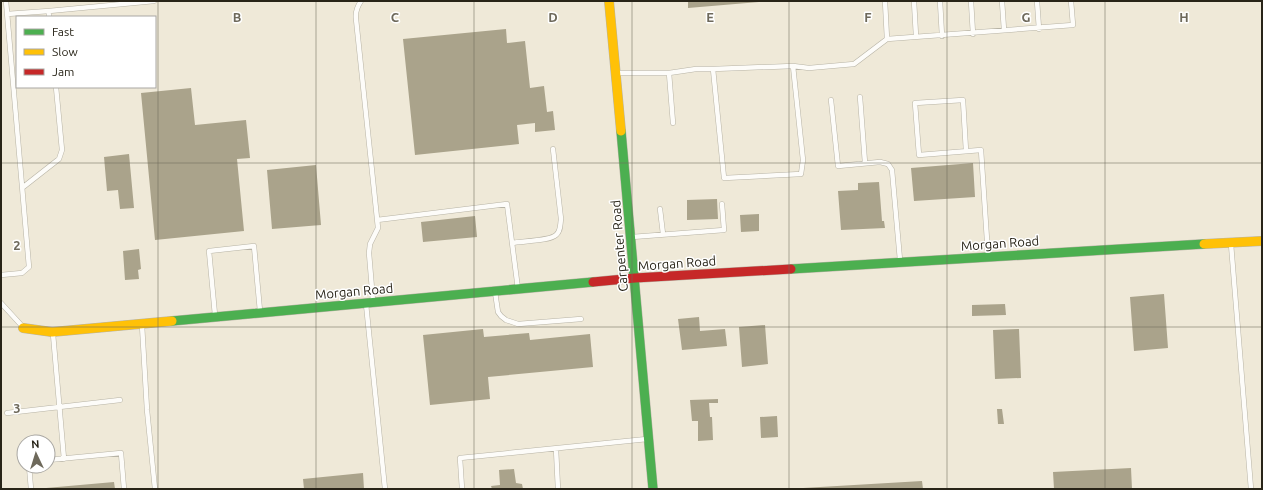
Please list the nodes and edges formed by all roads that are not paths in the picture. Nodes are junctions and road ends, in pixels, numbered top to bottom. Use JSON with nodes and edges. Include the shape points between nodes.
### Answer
{"nodes":[{"id":1,"x":6,"y":1,"type":"edge"},
{"id":2,"x":154,"y":1,"type":"edge"},
{"id":3,"x":361,"y":1,"type":"edge"},
{"id":4,"x":609,"y":1,"type":"edge"},
{"id":5,"x":885,"y":1,"type":"edge"},
{"id":6,"x":914,"y":1,"type":"edge"},
{"id":7,"x":940,"y":1,"type":"edge"},
{"id":8,"x":971,"y":1,"type":"edge"},
{"id":9,"x":1002,"y":1,"type":"edge"},
{"id":10,"x":1037,"y":1,"type":"edge"},
{"id":11,"x":1071,"y":1,"type":"edge"},
{"id":12,"x":49,"y":11,"type":"junction"},
{"id":13,"x":7,"y":14,"type":"junction"},
{"id":14,"x":50,"y":16,"type":"edge"},
{"id":15,"x":1039,"y":29,"type":"junction"},
{"id":16,"x":1004,"y":30,"type":"junction"},
{"id":17,"x":973,"y":34,"type":"junction"},
{"id":18,"x":916,"y":36,"type":"junction"},
{"id":19,"x":942,"y":36,"type":"junction"},
{"id":20,"x":886,"y":40,"type":"junction"},
{"id":21,"x":793,"y":66,"type":"junction"},
{"id":22,"x":713,"y":69,"type":"junction"},
{"id":23,"x":616,"y":73,"type":"junction"},
{"id":24,"x":669,"y":73,"type":"junction"},
{"id":25,"x":56,"y":88,"type":"edge"},
{"id":26,"x":860,"y":97,"type":"dead end"},
{"id":27,"x":830,"y":100,"type":"dead end"},
{"id":28,"x":673,"y":122,"type":"dead end"},
{"id":29,"x":553,"y":150,"type":"dead end"},
{"id":30,"x":966,"y":151,"type":"junction"},
{"id":31,"x":865,"y":163,"type":"junction"},
{"id":32,"x":22,"y":188,"type":"junction"},
{"id":33,"x":722,"y":204,"type":"dead end"},
{"id":34,"x":660,"y":209,"type":"dead end"},
{"id":35,"x":377,"y":220,"type":"junction"},
{"id":36,"x":663,"y":234,"type":"junction"},
{"id":37,"x":631,"y":237,"type":"junction"},
{"id":38,"x":1262,"y":241,"type":"edge"},
{"id":39,"x":1231,"y":242,"type":"junction"},
{"id":40,"x":512,"y":243,"type":"junction"},
{"id":41,"x":988,"y":256,"type":"junction"},
{"id":42,"x":900,"y":262,"type":"junction"},
{"id":43,"x":1,"y":275,"type":"edge"},
{"id":44,"x":635,"y":278,"type":"junction"},
{"id":45,"x":518,"y":289,"type":"junction"},
{"id":46,"x":495,"y":292,"type":"junction"},
{"id":47,"x":1,"y":303,"type":"edge"},
{"id":48,"x":370,"y":303,"type":"junction"},
{"id":49,"x":260,"y":313,"type":"junction"},
{"id":50,"x":216,"y":317,"type":"junction"},
{"id":51,"x":581,"y":319,"type":"dead end"},
{"id":52,"x":142,"y":324,"type":"junction"},
{"id":53,"x":23,"y":328,"type":"joint"},
{"id":54,"x":52,"y":332,"type":"junction"},
{"id":55,"x":120,"y":400,"type":"dead end"},
{"id":56,"x":59,"y":407,"type":"junction"},
{"id":57,"x":7,"y":413,"type":"dead end"},
{"id":58,"x":649,"y":439,"type":"junction"},
{"id":59,"x":556,"y":449,"type":"junction"},
{"id":60,"x":64,"y":459,"type":"junction"},
{"id":61,"x":56,"y":460,"type":"edge"},
{"id":62,"x":30,"y":474,"type":"edge"},
{"id":63,"x":31,"y":489,"type":"edge"},
{"id":64,"x":124,"y":489,"type":"edge"},
{"id":65,"x":155,"y":489,"type":"edge"},
{"id":66,"x":385,"y":489,"type":"edge"},
{"id":67,"x":462,"y":489,"type":"edge"},
{"id":68,"x":558,"y":489,"type":"edge"},
{"id":69,"x":653,"y":489,"type":"edge"},
{"id":70,"x":1251,"y":489,"type":"edge"}],
"edges":[{"from":1,"to":13,"type":"lane"},
{"from":2,"to":12,"type":"lane"},
{"from":3,"to":35,"type":"lane","via":[[355,12]]},
{"from":4,"to":23,"type":"street","name":"Carpenter Road"},
{"from":5,"to":20,"type":"lane"},
{"from":6,"to":18,"type":"lane"},
{"from":7,"to":19,"type":"lane"},
{"from":8,"to":17,"type":"lane"},
{"from":9,"to":16,"type":"lane"},
{"from":10,"to":15,"type":"lane"},
{"from":11,"to":15,"type":"lane","via":[[1073,26]]},
{"from":12,"to":13,"type":"lane"},
{"from":12,"to":14,"type":"lane"},
{"from":13,"to":32,"type":"lane"},
{"from":15,"to":16,"type":"lane"},
{"from":16,"to":17,"type":"lane"},
{"from":17,"to":19,"type":"lane"},
{"from":18,"to":19,"type":"lane"},
{"from":18,"to":20,"type":"lane"},
{"from":20,"to":21,"type":"lane","via":[[854,64],[809,68]]},
{"from":21,"to":22,"type":"lane"},
{"from":21,"to":22,"type":"lane","via":[[803,160],[801,174],[724,178]]},
{"from":22,"to":24,"type":"lane"},
{"from":23,"to":24,"type":"lane"},
{"from":23,"to":37,"type":"street","name":"Carpenter Road"},
{"from":24,"to":28,"type":"lane"},
{"from":25,"to":32,"type":"lane","via":[[62,150],[58,160]]},
{"from":26,"to":31,"type":"lane"},
{"from":27,"to":31,"type":"lane","via":[[838,166]]},
{"from":29,"to":40,"type":"lane","via":[[561,219],[558,232],[555,236]]},
{"from":30,"to":30,"type":"lane","via":[[919,154],[915,103],[963,100]]},
{"from":30,"to":41,"type":"lane","via":[[981,150]]},
{"from":31,"to":42,"type":"lane","via":[[888,164],[892,170]]},
{"from":32,"to":43,"type":"lane","via":[[29,267],[22,274]]},
{"from":33,"to":36,"type":"lane","via":[[724,230]]},
{"from":34,"to":36,"type":"lane"},
{"from":35,"to":40,"type":"lane","via":[[506,204]]},
{"from":35,"to":48,"type":"lane","via":[[378,228],[370,244],[369,253]]},
{"from":36,"to":37,"type":"lane"},
{"from":37,"to":44,"type":"street","name":"Carpenter Road"},
{"from":38,"to":39,"type":"street","name":"Morgan Road"},
{"from":39,"to":41,"type":"street","name":"Morgan Road"},
{"from":39,"to":70,"type":"lane"},
{"from":40,"to":45,"type":"lane"},
{"from":41,"to":42,"type":"street","name":"Morgan Road"},
{"from":42,"to":44,"type":"street","name":"Morgan Road"},
{"from":44,"to":45,"type":"street","name":"Morgan Road"},
{"from":44,"to":58,"type":"street","name":"Carpenter Road"},
{"from":45,"to":46,"type":"street","name":"Morgan Road"},
{"from":46,"to":48,"type":"street","name":"Morgan Road"},
{"from":46,"to":51,"type":"lane","via":[[498,312],[506,320],[518,324]]},
{"from":47,"to":53,"type":"lane"},
{"from":48,"to":49,"type":"street","name":"Morgan Road"},
{"from":48,"to":66,"type":"lane"},
{"from":49,"to":50,"type":"street","name":"Morgan Road"},
{"from":49,"to":50,"type":"lane","via":[[254,246],[209,251]]},
{"from":50,"to":52,"type":"street","name":"Morgan Road"},
{"from":52,"to":54,"type":"street","name":"Morgan Road"},
{"from":52,"to":65,"type":"lane"},
{"from":53,"to":54,"type":"street","name":"Morgan Road"},
{"from":54,"to":56,"type":"lane"},
{"from":55,"to":56,"type":"lane"},
{"from":56,"to":57,"type":"lane"},
{"from":56,"to":60,"type":"lane"},
{"from":58,"to":59,"type":"lane"},
{"from":58,"to":69,"type":"street","name":"Carpenter Road"},
{"from":59,"to":67,"type":"lane","via":[[460,458]]},
{"from":59,"to":68,"type":"lane"},
{"from":60,"to":61,"type":"lane"},
{"from":60,"to":64,"type":"lane","via":[[121,454]]},
{"from":62,"to":63,"type":"lane"}]}
